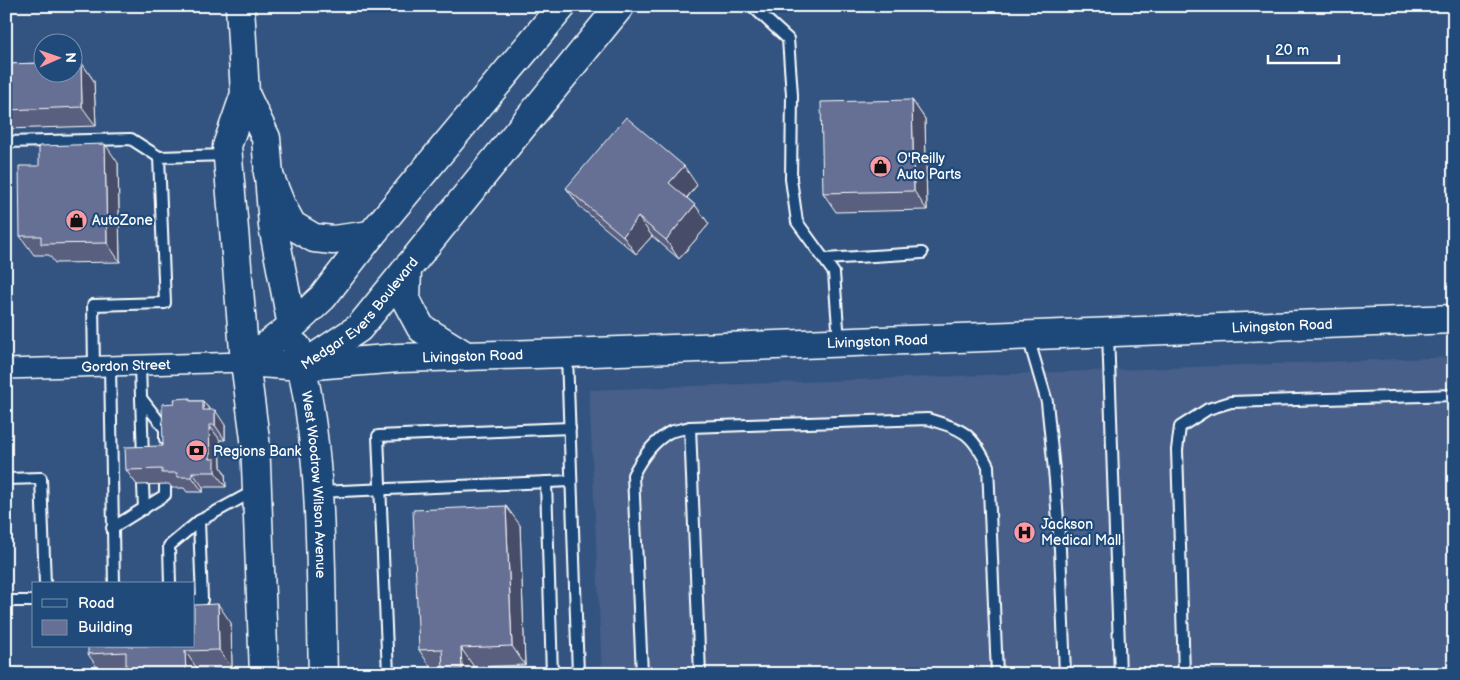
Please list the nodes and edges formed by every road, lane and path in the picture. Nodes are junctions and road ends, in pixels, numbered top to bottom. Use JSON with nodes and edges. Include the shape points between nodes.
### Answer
{"nodes":[{"id":1,"x":240,"y":6,"type":"edge"},
{"id":2,"x":562,"y":6,"type":"edge"},
{"id":3,"x":620,"y":6,"type":"edge"},
{"id":4,"x":752,"y":6,"type":"edge"},
{"id":5,"x":245,"y":94,"type":"junction"},
{"id":6,"x":6,"y":142,"type":"edge"},
{"id":7,"x":228,"y":154,"type":"junction"},
{"id":8,"x":159,"y":157,"type":"junction"},
{"id":9,"x":268,"y":173,"type":"junction"},
{"id":10,"x":371,"y":235,"type":"junction"},
{"id":11,"x":922,"y":253,"type":"dead end"},
{"id":12,"x":825,"y":259,"type":"junction"},
{"id":13,"x":407,"y":268,"type":"junction"},
{"id":14,"x":1454,"y":319,"type":"edge"},
{"id":15,"x":292,"y":326,"type":"junction"},
{"id":16,"x":1108,"y":333,"type":"junction"},
{"id":17,"x":1027,"y":336,"type":"junction"},
{"id":18,"x":839,"y":343,"type":"junction"},
{"id":19,"x":567,"y":353,"type":"junction"},
{"id":20,"x":466,"y":356,"type":"junction"},
{"id":21,"x":245,"y":362,"type":"junction"},
{"id":22,"x":102,"y":366,"type":"junction"},
{"id":23,"x":140,"y":366,"type":"junction"},
{"id":24,"x":302,"y":366,"type":"junction"},
{"id":25,"x":6,"y":369,"type":"edge"},
{"id":26,"x":1454,"y":395,"type":"edge"},
{"id":27,"x":141,"y":398,"type":"junction"},
{"id":28,"x":690,"y":427,"type":"junction"},
{"id":29,"x":570,"y":428,"type":"junction"},
{"id":30,"x":165,"y":453,"type":"edge"},
{"id":31,"x":143,"y":462,"type":"edge"},
{"id":32,"x":6,"y":479,"type":"edge"},
{"id":33,"x":571,"y":480,"type":"junction"},
{"id":34,"x":546,"y":482,"type":"junction"},
{"id":35,"x":166,"y":484,"type":"edge"},
{"id":36,"x":143,"y":485,"type":"edge"},
{"id":37,"x":257,"y":490,"type":"junction"},
{"id":38,"x":381,"y":490,"type":"junction"},
{"id":39,"x":317,"y":492,"type":"junction"},
{"id":40,"x":144,"y":509,"type":"junction"},
{"id":41,"x":199,"y":521,"type":"junction"},
{"id":42,"x":112,"y":528,"type":"junction"},
{"id":43,"x":46,"y":582,"type":"edge"},
{"id":44,"x":114,"y":582,"type":"edge"},
{"id":45,"x":170,"y":582,"type":"edge"},
{"id":46,"x":195,"y":600,"type":"edge"},
{"id":47,"x":6,"y":601,"type":"edge"},
{"id":48,"x":32,"y":601,"type":"edge"},
{"id":49,"x":264,"y":674,"type":"edge"},
{"id":50,"x":323,"y":674,"type":"edge"},
{"id":51,"x":388,"y":674,"type":"edge"},
{"id":52,"x":552,"y":674,"type":"edge"},
{"id":53,"x":578,"y":674,"type":"edge"},
{"id":54,"x":642,"y":674,"type":"edge"},
{"id":55,"x":700,"y":674,"type":"edge"},
{"id":56,"x":997,"y":674,"type":"edge"},
{"id":57,"x":1065,"y":674,"type":"edge"},
{"id":58,"x":1120,"y":674,"type":"edge"},
{"id":59,"x":1184,"y":674,"type":"edge"}],
"edges":[{"from":1,"to":5,"type":"main road","name":"West Woodrow Wilson Avenue"},
{"from":2,"to":10,"type":"main road"},
{"from":3,"to":13,"type":"main road","name":"Medgar Evers Boulevard"},
{"from":4,"to":12,"type":"lane","via":[[788,39],[792,95],[791,179],[797,222]]},
{"from":5,"to":7,"type":"main road","name":"West Woodrow Wilson Avenue","via":[[227,146]]},
{"from":5,"to":9,"type":"main road","name":"West Woodrow Wilson Avenue","via":[[266,138]]},
{"from":6,"to":8,"type":"lane","via":[[132,139]]},
{"from":7,"to":8,"type":"lane"},
{"from":7,"to":21,"type":"main road","name":"West Woodrow Wilson Avenue"},
{"from":8,"to":22,"type":"lane","via":[[165,303],[93,305]]},
{"from":9,"to":10,"type":"main road","via":[[292,225],[314,238],[333,240]]},
{"from":9,"to":15,"type":"main road","name":"West Woodrow Wilson Avenue","via":[[273,226]]},
{"from":10,"to":15,"type":"main road","via":[[322,297]]},
{"from":11,"to":12,"type":"lane"},
{"from":12,"to":18,"type":"lane","via":[[834,273]]},
{"from":13,"to":20,"type":"main road","via":[[406,300],[421,328]]},
{"from":13,"to":24,"type":"main road","name":"Medgar Evers Boulevard","via":[[359,328]]},
{"from":14,"to":16,"type":"main road","name":"Livingston Road"},
{"from":15,"to":21,"type":"main road"},
{"from":15,"to":24,"type":"main road","name":"West Woodrow Wilson Avenue"},
{"from":16,"to":17,"type":"main road","name":"Livingston Road"},
{"from":16,"to":58,"type":"lane"},
{"from":17,"to":18,"type":"main road","name":"Livingston Road"},
{"from":17,"to":57,"type":"lane","via":[[1047,402],[1059,539]]},
{"from":18,"to":19,"type":"main road","name":"Livingston Road"},
{"from":19,"to":20,"type":"main road","name":"Livingston Road"},
{"from":19,"to":29,"type":"lane"},
{"from":20,"to":24,"type":"main road","name":"Livingston Road"},
{"from":21,"to":23,"type":"street","name":"Gordon Street"},
{"from":21,"to":24,"type":"main road","name":"Medgar Evers Boulevard"},
{"from":21,"to":37,"type":"main road","name":"West Woodrow Wilson Avenue","via":[[255,439]]},
{"from":22,"to":23,"type":"street","name":"Gordon Street"},
{"from":22,"to":25,"type":"street","name":"Gordon Street"},
{"from":22,"to":42,"type":"lane"},
{"from":23,"to":27,"type":"lane"},
{"from":24,"to":39,"type":"main road","name":"West Woodrow Wilson Avenue","via":[[312,416]]},
{"from":26,"to":59,"type":"lane","via":[[1231,402],[1208,409],[1180,427],[1177,450]]},
{"from":27,"to":30,"type":"lane","via":[[165,429]]},
{"from":27,"to":31,"type":"lane"},
{"from":28,"to":54,"type":"lane","via":[[670,432],[655,444],[632,475]]},
{"from":28,"to":55,"type":"lane"},
{"from":28,"to":56,"type":"lane","via":[[928,419],[965,432],[979,447],[988,466]]},
{"from":29,"to":33,"type":"lane"},
{"from":29,"to":38,"type":"lane","via":[[378,436]]},
{"from":32,"to":43,"type":"lane","via":[[41,478]]},
{"from":33,"to":34,"type":"lane"},
{"from":33,"to":53,"type":"lane"},
{"from":34,"to":38,"type":"lane"},
{"from":34,"to":52,"type":"lane"},
{"from":35,"to":40,"type":"lane","via":[[165,495]]},
{"from":36,"to":40,"type":"lane"},
{"from":37,"to":41,"type":"lane"},
{"from":37,"to":49,"type":"main road","name":"West Woodrow Wilson Avenue"},
{"from":38,"to":39,"type":"lane"},
{"from":38,"to":51,"type":"lane"},
{"from":39,"to":50,"type":"main road","name":"West Woodrow Wilson Avenue"},
{"from":40,"to":42,"type":"lane"},
{"from":41,"to":45,"type":"lane","via":[[169,546]]},
{"from":41,"to":46,"type":"lane","via":[[202,600]]},
{"from":42,"to":44,"type":"lane"},
{"from":47,"to":48,"type":"lane"}]}
